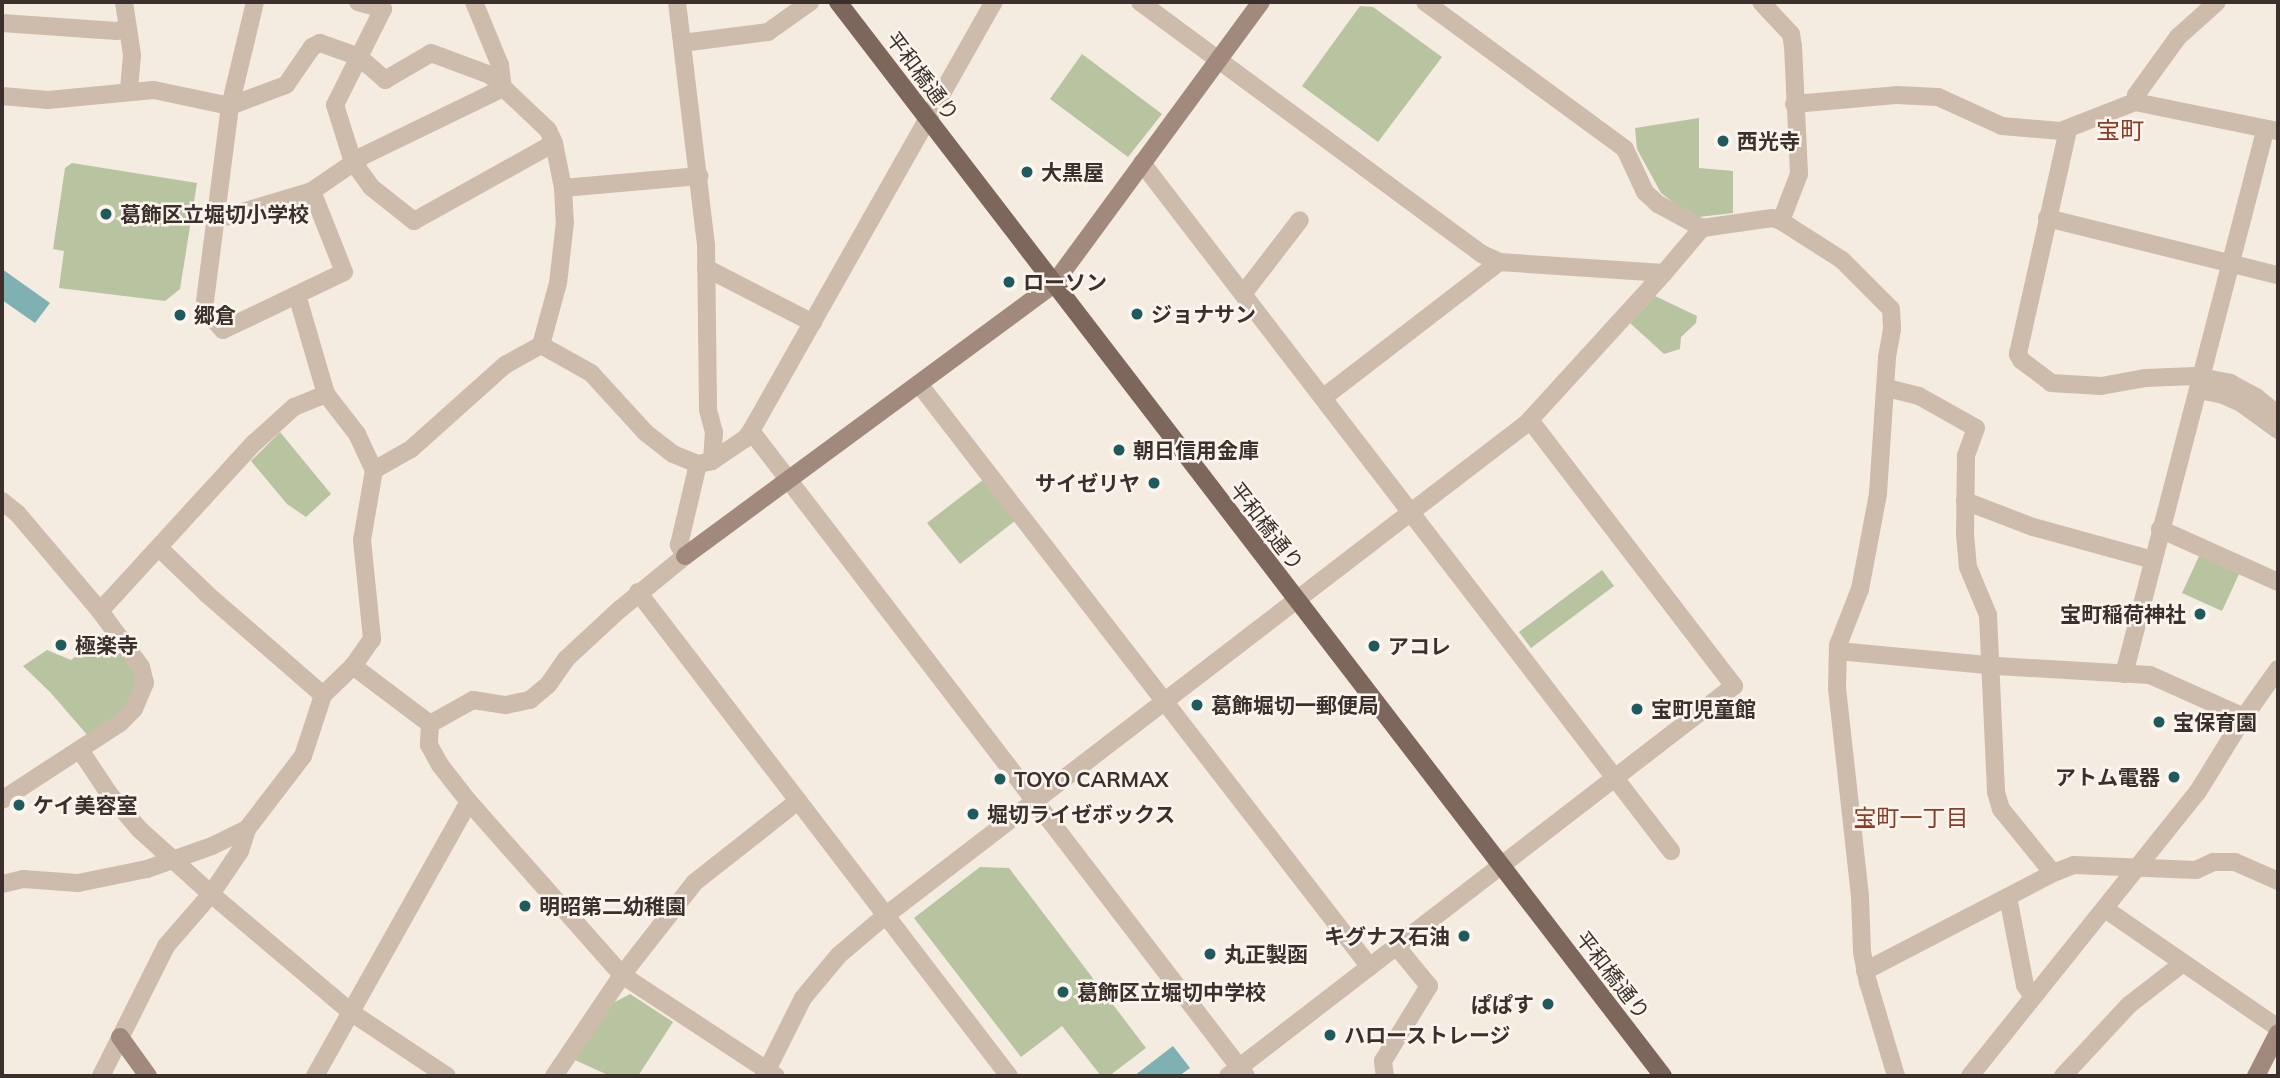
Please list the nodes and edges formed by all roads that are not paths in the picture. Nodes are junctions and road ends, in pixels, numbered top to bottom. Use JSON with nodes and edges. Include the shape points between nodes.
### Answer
{"nodes":[{"id":1,"x":124,"y":2,"type":"edge"},
{"id":2,"x":255,"y":2,"type":"edge"},
{"id":3,"x":358,"y":2,"type":"edge"},
{"id":4,"x":474,"y":2,"type":"edge"},
{"id":5,"x":677,"y":2,"type":"edge"},
{"id":6,"x":810,"y":2,"type":"edge"},
{"id":7,"x":838,"y":2,"type":"edge"},
{"id":8,"x":995,"y":2,"type":"edge"},
{"id":9,"x":1140,"y":2,"type":"edge"},
{"id":10,"x":1261,"y":2,"type":"edge"},
{"id":11,"x":1424,"y":2,"type":"edge"},
{"id":12,"x":1761,"y":2,"type":"edge"},
{"id":13,"x":2217,"y":2,"type":"edge"},
{"id":14,"x":2,"y":23,"type":"edge"},
{"id":15,"x":127,"y":28,"type":"junction"},
{"id":16,"x":682,"y":43,"type":"junction"},
{"id":17,"x":359,"y":57,"type":"junction"},
{"id":18,"x":1219,"y":60,"type":"junction"},
{"id":19,"x":503,"y":88,"type":"junction"},
{"id":20,"x":129,"y":92,"type":"junction"},
{"id":21,"x":2,"y":96,"type":"edge"},
{"id":22,"x":2135,"y":102,"type":"junction"},
{"id":23,"x":1794,"y":104,"type":"junction"},
{"id":24,"x":230,"y":106,"type":"junction"},
{"id":25,"x":927,"y":120,"type":"junction"},
{"id":26,"x":2068,"y":130,"type":"junction"},
{"id":27,"x":2272,"y":131,"type":"edge"},
{"id":28,"x":554,"y":143,"type":"junction"},
{"id":29,"x":353,"y":162,"type":"junction"},
{"id":30,"x":1142,"y":163,"type":"junction"},
{"id":31,"x":699,"y":176,"type":"junction"},
{"id":32,"x":563,"y":188,"type":"junction"},
{"id":33,"x":312,"y":191,"type":"junction"},
{"id":34,"x":2047,"y":218,"type":"junction"},
{"id":35,"x":215,"y":220,"type":"junction"},
{"id":36,"x":1300,"y":220,"type":"dead end"},
{"id":37,"x":1781,"y":221,"type":"junction"},
{"id":38,"x":1702,"y":228,"type":"junction"},
{"id":39,"x":1499,"y":262,"type":"junction"},
{"id":40,"x":2231,"y":264,"type":"junction"},
{"id":41,"x":706,"y":268,"type":"junction"},
{"id":42,"x":1664,"y":273,"type":"junction"},
{"id":43,"x":2278,"y":275,"type":"edge"},
{"id":44,"x":1053,"y":285,"type":"junction"},
{"id":45,"x":1243,"y":294,"type":"junction"},
{"id":46,"x":297,"y":295,"type":"junction"},
{"id":47,"x":813,"y":323,"type":"junction"},
{"id":48,"x":541,"y":345,"type":"junction"},
{"id":49,"x":919,"y":384,"type":"junction"},
{"id":50,"x":2199,"y":384,"type":"junction"},
{"id":51,"x":1887,"y":388,"type":"junction"},
{"id":52,"x":326,"y":394,"type":"junction"},
{"id":53,"x":1324,"y":397,"type":"junction"},
{"id":54,"x":2278,"y":415,"type":"edge"},
{"id":55,"x":1530,"y":420,"type":"junction"},
{"id":56,"x":2278,"y":430,"type":"edge"},
{"id":57,"x":751,"y":431,"type":"junction"},
{"id":58,"x":705,"y":463,"type":"junction"},
{"id":59,"x":374,"y":470,"type":"junction"},
{"id":60,"x":787,"y":482,"type":"junction"},
{"id":61,"x":2,"y":501,"type":"edge"},
{"id":62,"x":1965,"y":501,"type":"junction"},
{"id":63,"x":1411,"y":513,"type":"junction"},
{"id":64,"x":2160,"y":529,"type":"junction"},
{"id":65,"x":159,"y":548,"type":"junction"},
{"id":66,"x":685,"y":556,"type":"junction"},
{"id":67,"x":2153,"y":560,"type":"junction"},
{"id":68,"x":2278,"y":582,"type":"edge"},
{"id":69,"x":638,"y":592,"type":"junction"},
{"id":70,"x":1296,"y":600,"type":"junction"},
{"id":71,"x":100,"y":611,"type":"junction"},
{"id":72,"x":1838,"y":651,"type":"junction"},
{"id":73,"x":1990,"y":665,"type":"junction"},
{"id":74,"x":353,"y":666,"type":"junction"},
{"id":75,"x":2278,"y":669,"type":"edge"},
{"id":76,"x":2124,"y":674,"type":"junction"},
{"id":77,"x":323,"y":695,"type":"junction"},
{"id":78,"x":1165,"y":702,"type":"junction"},
{"id":79,"x":2244,"y":717,"type":"junction"},
{"id":80,"x":430,"y":724,"type":"junction"},
{"id":81,"x":80,"y":750,"type":"junction"},
{"id":82,"x":1616,"y":778,"type":"junction"},
{"id":83,"x":3,"y":798,"type":"edge"},
{"id":84,"x":798,"y":801,"type":"junction"},
{"id":85,"x":469,"y":802,"type":"junction"},
{"id":86,"x":1034,"y":802,"type":"junction"},
{"id":87,"x":247,"y":829,"type":"junction"},
{"id":88,"x":1671,"y":850,"type":"dead end"},
{"id":89,"x":174,"y":860,"type":"junction"},
{"id":90,"x":1500,"y":866,"type":"junction"},
{"id":91,"x":2135,"y":869,"type":"junction"},
{"id":92,"x":2053,"y":873,"type":"junction"},
{"id":93,"x":2278,"y":881,"type":"edge"},
{"id":94,"x":2,"y":884,"type":"edge"},
{"id":95,"x":211,"y":894,"type":"junction"},
{"id":96,"x":2008,"y":897,"type":"junction"},
{"id":97,"x":2105,"y":909,"type":"junction"},
{"id":98,"x":886,"y":915,"type":"junction"},
{"id":99,"x":1397,"y":947,"type":"junction"},
{"id":100,"x":2183,"y":963,"type":"junction"},
{"id":101,"x":1370,"y":967,"type":"junction"},
{"id":102,"x":1865,"y":971,"type":"junction"},
{"id":103,"x":622,"y":975,"type":"junction"},
{"id":104,"x":2032,"y":997,"type":"junction"},
{"id":105,"x":352,"y":1013,"type":"junction"},
{"id":106,"x":2278,"y":1031,"type":"edge"},
{"id":107,"x":120,"y":1037,"type":"junction"},
{"id":108,"x":1237,"y":1073,"type":"edge"},
{"id":109,"x":769,"y":1074,"type":"edge"},
{"id":110,"x":101,"y":1076,"type":"edge"},
{"id":111,"x":148,"y":1076,"type":"edge"},
{"id":112,"x":315,"y":1076,"type":"edge"},
{"id":113,"x":447,"y":1076,"type":"edge"},
{"id":114,"x":554,"y":1076,"type":"edge"},
{"id":115,"x":1009,"y":1076,"type":"edge"},
{"id":116,"x":1385,"y":1076,"type":"edge"},
{"id":117,"x":1662,"y":1076,"type":"edge"},
{"id":118,"x":1896,"y":1076,"type":"edge"},
{"id":119,"x":1970,"y":1076,"type":"edge"},
{"id":120,"x":2063,"y":1076,"type":"edge"},
{"id":121,"x":2256,"y":1076,"type":"edge"}],
"edges":[{"from":1,"to":15,"type":"street"},
{"from":2,"to":24,"type":"street"},
{"from":3,"to":17,"type":"street","via":[[383,9]]},
{"from":4,"to":19,"type":"street","via":[[500,65]]},
{"from":5,"to":16,"type":"street"},
{"from":6,"to":16,"type":"street","via":[[768,32]]},
{"from":7,"to":25,"type":"main road","name":"平和橋通り"},
{"from":8,"to":25,"type":"street"},
{"from":9,"to":18,"type":"street"},
{"from":10,"to":18,"type":"street"},
{"from":11,"to":38,"type":"street","via":[[1625,149],[1645,192],[1674,215]]},
{"from":12,"to":23,"type":"street","via":[[1791,34]]},
{"from":13,"to":22,"type":"street","via":[[2178,37]]},
{"from":14,"to":15,"type":"street"},
{"from":15,"to":20,"type":"street","via":[[132,55]]},
{"from":16,"to":31,"type":"street"},
{"from":17,"to":19,"type":"street","via":[[385,80],[431,53],[490,75]]},
{"from":17,"to":24,"type":"street","via":[[320,43],[312,47],[286,85]]},
{"from":17,"to":29,"type":"street","via":[[335,105]]},
{"from":18,"to":30,"type":"street"},
{"from":18,"to":39,"type":"street"},
{"from":19,"to":28,"type":"street","via":[[548,130]]},
{"from":19,"to":29,"type":"street"},
{"from":20,"to":21,"type":"street","via":[[48,100]]},
{"from":20,"to":24,"type":"street","via":[[154,90]]},
{"from":22,"to":26,"type":"street"},
{"from":22,"to":27,"type":"street"},
{"from":23,"to":26,"type":"street","via":[[1938,97],[2002,126]]},
{"from":23,"to":37,"type":"street","via":[[1799,174]]},
{"from":24,"to":35,"type":"street"},
{"from":25,"to":44,"type":"main road","name":"平和橋通り"},
{"from":25,"to":47,"type":"street"},
{"from":26,"to":34,"type":"street"},
{"from":27,"to":40,"type":"street"},
{"from":28,"to":29,"type":"street","via":[[414,221],[371,187]]},
{"from":28,"to":32,"type":"street"},
{"from":29,"to":33,"type":"street"},
{"from":30,"to":44,"type":"street"},
{"from":30,"to":45,"type":"street"},
{"from":31,"to":32,"type":"street"},
{"from":31,"to":41,"type":"street"},
{"from":32,"to":48,"type":"street","via":[[565,222],[558,283]]},
{"from":33,"to":35,"type":"street"},
{"from":33,"to":46,"type":"street","via":[[344,272]]},
{"from":34,"to":40,"type":"street"},
{"from":34,"to":50,"type":"street","via":[[2018,354],[2021,360],[2051,383],[2101,386],[2146,378]]},
{"from":35,"to":46,"type":"street","via":[[204,309],[223,330]]},
{"from":36,"to":45,"type":"street"},
{"from":37,"to":38,"type":"street","via":[[1772,218]]},
{"from":37,"to":51,"type":"street","via":[[1842,260],[1891,309]]},
{"from":38,"to":42,"type":"street"},
{"from":39,"to":42,"type":"street"},
{"from":39,"to":53,"type":"street"},
{"from":40,"to":43,"type":"street"},
{"from":40,"to":50,"type":"street"},
{"from":41,"to":47,"type":"street"},
{"from":41,"to":58,"type":"street","via":[[708,410],[714,432]]},
{"from":42,"to":55,"type":"street"},
{"from":44,"to":49,"type":"street"},
{"from":44,"to":70,"type":"main road","name":"平和橋通り"},
{"from":45,"to":53,"type":"street"},
{"from":46,"to":52,"type":"street"},
{"from":47,"to":57,"type":"street"},
{"from":48,"to":58,"type":"street","via":[[591,373],[646,433],[673,454]]},
{"from":48,"to":59,"type":"street","via":[[505,365],[411,449]]},
{"from":49,"to":60,"type":"street"},
{"from":49,"to":78,"type":"street"},
{"from":50,"to":54,"type":"street","via":[[2246,390]]},
{"from":50,"to":56,"type":"street","via":[[2241,404]]},
{"from":50,"to":64,"type":"street"},
{"from":51,"to":62,"type":"street","via":[[1919,396],[1976,428],[1966,456]]},
{"from":51,"to":72,"type":"street","via":[[1878,494],[1860,589]]},
{"from":52,"to":59,"type":"street","via":[[357,434]]},
{"from":52,"to":65,"type":"street","via":[[294,407],[253,444]]},
{"from":53,"to":63,"type":"street"},
{"from":55,"to":63,"type":"street"},
{"from":55,"to":82,"type":"street","via":[[1734,686]]},
{"from":57,"to":58,"type":"street","via":[[746,439]]},
{"from":57,"to":60,"type":"street"},
{"from":58,"to":66,"type":"street","via":[[679,545]]},
{"from":59,"to":74,"type":"street","via":[[362,540],[372,639]]},
{"from":60,"to":66,"type":"street"},
{"from":60,"to":86,"type":"street"},
{"from":61,"to":71,"type":"street","via":[[18,513]]},
{"from":62,"to":67,"type":"street","via":[[2033,527]]},
{"from":62,"to":73,"type":"street","via":[[1968,567],[1988,615]]},
{"from":63,"to":70,"type":"street"},
{"from":63,"to":82,"type":"street"},
{"from":64,"to":67,"type":"street"},
{"from":64,"to":68,"type":"street"},
{"from":65,"to":71,"type":"street"},
{"from":65,"to":77,"type":"street"},
{"from":66,"to":69,"type":"street"},
{"from":67,"to":76,"type":"street"},
{"from":69,"to":80,"type":"street","via":[[566,659],[548,685],[530,700],[506,705],[473,700]]},
{"from":69,"to":84,"type":"street"},
{"from":70,"to":78,"type":"street"},
{"from":70,"to":90,"type":"main road","name":"平和橋通り"},
{"from":71,"to":81,"type":"street","via":[[141,667],[145,683],[134,709]]},
{"from":72,"to":73,"type":"street"},
{"from":72,"to":102,"type":"street","via":[[1837,688]]},
{"from":73,"to":76,"type":"street"},
{"from":73,"to":92,"type":"street","via":[[1996,792],[2001,809]]},
{"from":74,"to":77,"type":"street"},
{"from":74,"to":80,"type":"street"},
{"from":75,"to":79,"type":"street"},
{"from":76,"to":79,"type":"street","via":[[2150,675]]},
{"from":77,"to":87,"type":"street","via":[[303,756]]},
{"from":78,"to":86,"type":"street"},
{"from":78,"to":101,"type":"street"},
{"from":79,"to":91,"type":"street","via":[[2197,793]]},
{"from":80,"to":85,"type":"street","via":[[429,745]]},
{"from":81,"to":83,"type":"street"},
{"from":81,"to":89,"type":"street","via":[[139,829]]},
{"from":82,"to":88,"type":"street"},
{"from":82,"to":90,"type":"street"},
{"from":84,"to":98,"type":"street"},
{"from":84,"to":103,"type":"street","via":[[695,882]]},
{"from":85,"to":103,"type":"street"},
{"from":85,"to":105,"type":"street"},
{"from":86,"to":98,"type":"street"},
{"from":86,"to":108,"type":"street"},
{"from":87,"to":89,"type":"street"},
{"from":87,"to":95,"type":"street","via":[[240,850]]},
{"from":89,"to":94,"type":"street","via":[[78,883],[23,879]]},
{"from":89,"to":95,"type":"street"},
{"from":90,"to":99,"type":"street"},
{"from":90,"to":117,"type":"main road","name":"平和橋通り"},
{"from":91,"to":92,"type":"street","via":[[2074,865]]},
{"from":91,"to":93,"type":"street","via":[[2196,870],[2213,862],[2235,862]]},
{"from":91,"to":97,"type":"street"},
{"from":92,"to":96,"type":"street"},
{"from":95,"to":105,"type":"street"},
{"from":95,"to":107,"type":"street","via":[[166,946]]},
{"from":96,"to":102,"type":"street"},
{"from":96,"to":104,"type":"street","via":[[2025,985]]},
{"from":97,"to":100,"type":"street"},
{"from":97,"to":104,"type":"street"},
{"from":98,"to":109,"type":"street","via":[[819,975],[790,1020]]},
{"from":98,"to":115,"type":"street"},
{"from":99,"to":101,"type":"street"},
{"from":99,"to":116,"type":"street","via":[[1429,986],[1383,1061]]},
{"from":100,"to":106,"type":"street"},
{"from":100,"to":120,"type":"street","via":[[2129,1005]]},
{"from":101,"to":108,"type":"street"},
{"from":102,"to":118,"type":"street"},
{"from":103,"to":109,"type":"street"},
{"from":103,"to":114,"type":"street"},
{"from":104,"to":119,"type":"street"},
{"from":105,"to":112,"type":"street"},
{"from":105,"to":113,"type":"street"},
{"from":106,"to":121,"type":"street"},
{"from":107,"to":110,"type":"street"},
{"from":107,"to":111,"type":"street"}]}
